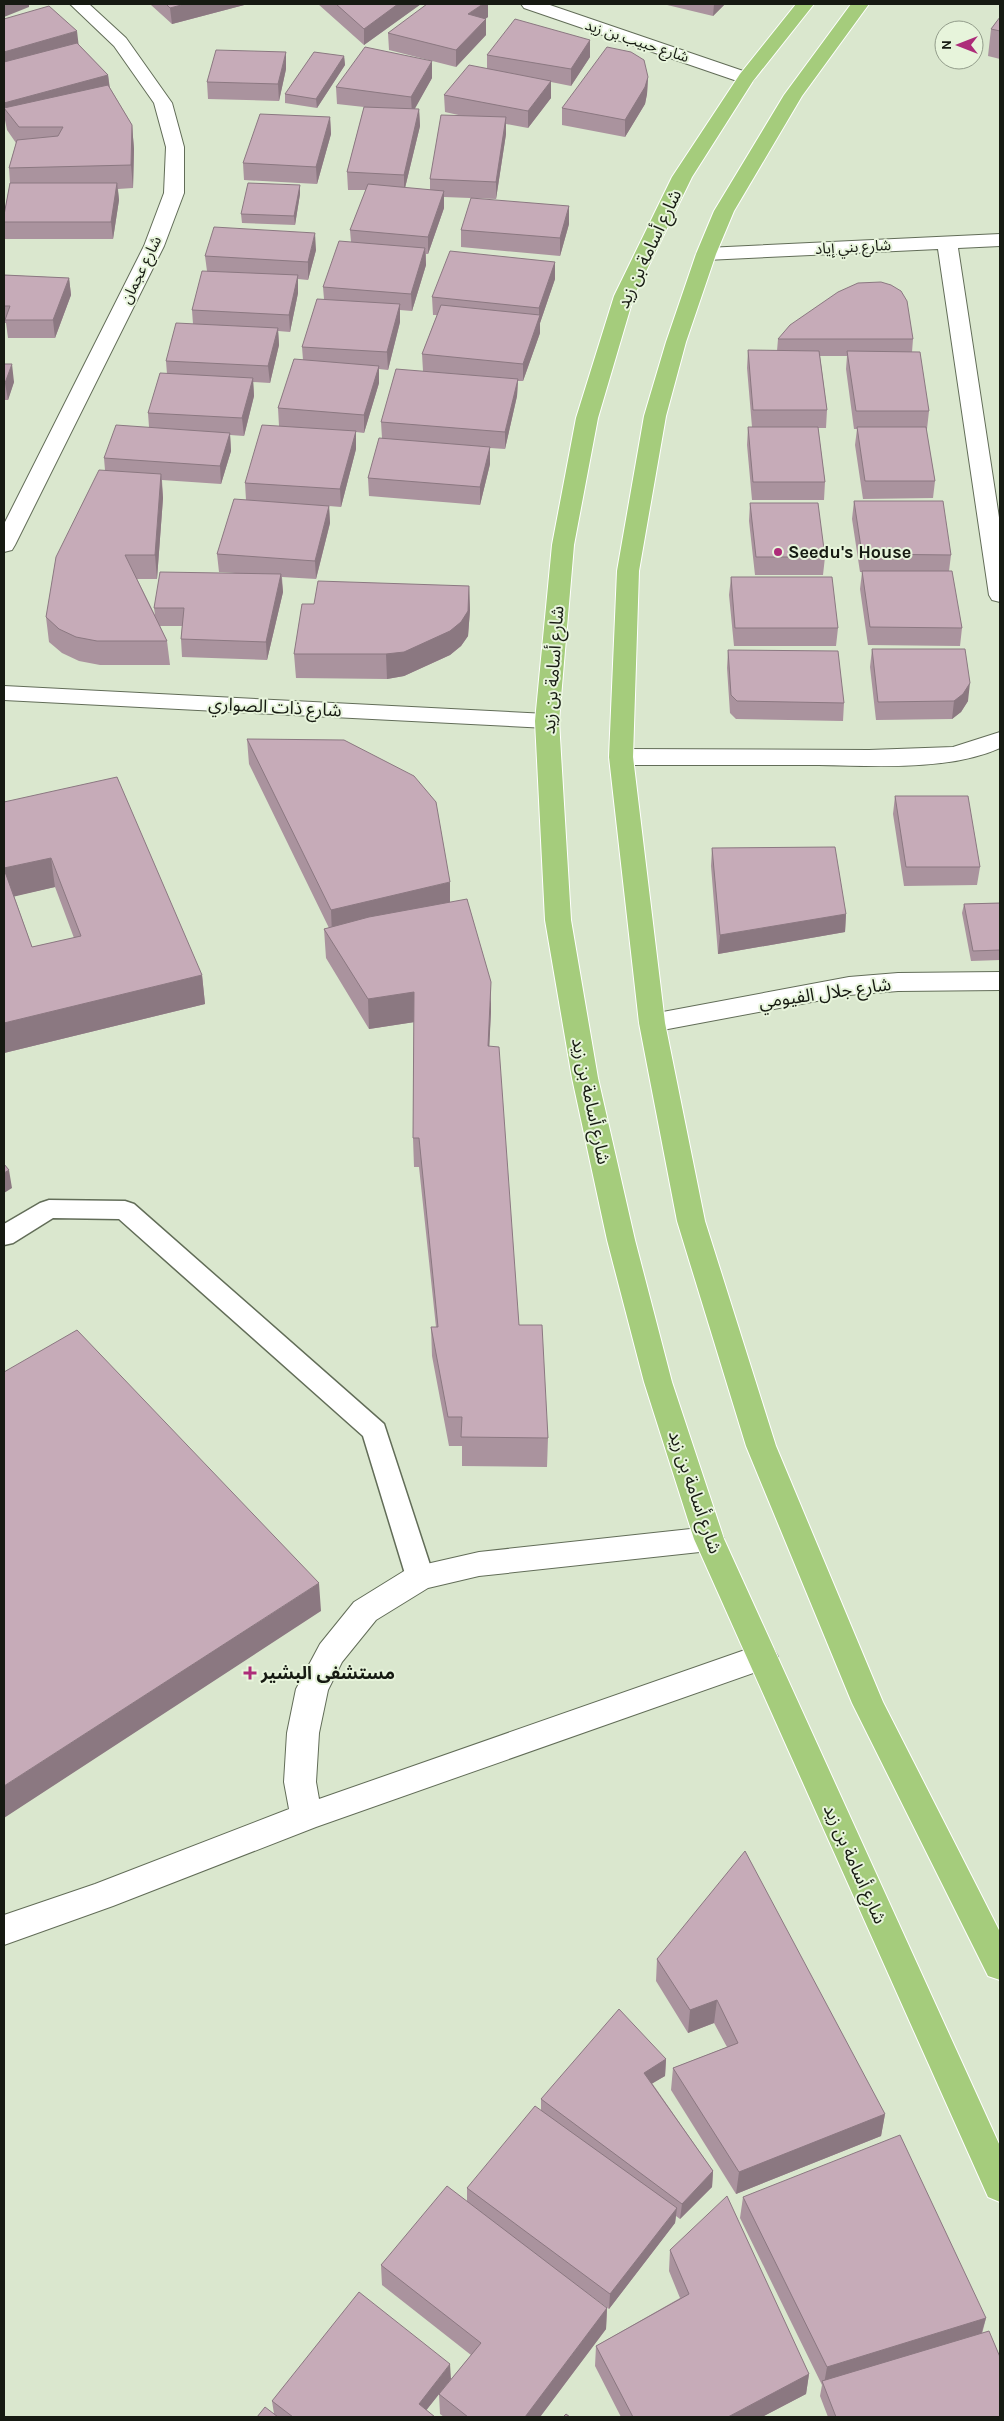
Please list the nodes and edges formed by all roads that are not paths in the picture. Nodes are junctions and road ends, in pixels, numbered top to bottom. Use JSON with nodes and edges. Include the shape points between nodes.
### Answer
{"nodes":[{"id":1,"x":79,"y":4,"type":"edge"},
{"id":2,"x":530,"y":4,"type":"edge"},
{"id":3,"x":805,"y":4,"type":"edge"},
{"id":4,"x":860,"y":4,"type":"edge"},
{"id":5,"x":746,"y":78,"type":"junction"},
{"id":6,"x":1000,"y":240,"type":"edge"},
{"id":7,"x":947,"y":243,"type":"junction"},
{"id":8,"x":706,"y":254,"type":"junction"},
{"id":9,"x":4,"y":545,"type":"edge"},
{"id":10,"x":1000,"y":595,"type":"edge"},
{"id":11,"x":4,"y":693,"type":"edge"},
{"id":12,"x":547,"y":721,"type":"junction"},
{"id":13,"x":1000,"y":738,"type":"edge"},
{"id":14,"x":621,"y":757,"type":"junction"},
{"id":15,"x":1000,"y":981,"type":"edge"},
{"id":16,"x":652,"y":1023,"type":"junction"},
{"id":17,"x":4,"y":1236,"type":"edge"},
{"id":18,"x":709,"y":1539,"type":"junction"},
{"id":19,"x":420,"y":1577,"type":"junction"},
{"id":20,"x":762,"y":1657,"type":"junction"},
{"id":21,"x":306,"y":1817,"type":"junction"},
{"id":22,"x":4,"y":1930,"type":"edge"},
{"id":23,"x":1000,"y":1965,"type":"edge"},
{"id":24,"x":1000,"y":2185,"type":"edge"}],
"edges":[{"from":1,"to":9,"type":"street","name":"شارع عجمان","via":[[120,42],[163,103],[175,147],[174,193],[154,246]]},
{"from":2,"to":5,"type":"street","name":"شارع حبيب بن زيد"},
{"from":3,"to":5,"type":"highway","name":"شارع أسامة بن زيد"},
{"from":4,"to":8,"type":"highway","via":[[793,95],[724,211]]},
{"from":5,"to":12,"type":"highway","name":"شارع أسامة بن زيد","via":[[682,177],[624,296],[587,418],[563,545]]},
{"from":6,"to":7,"type":"street","name":"شارع بني إياد"},
{"from":7,"to":8,"type":"street","name":"شارع بني إياد"},
{"from":7,"to":10,"type":"street"},
{"from":8,"to":14,"type":"highway","via":[[676,342],[656,416],[628,571]]},
{"from":11,"to":12,"type":"street","name":"شارع ذات الصواري"},
{"from":12,"to":18,"type":"highway","name":"شارع أسامة بن زيد","via":[[558,920],[585,1078],[621,1240],[658,1382]]},
{"from":13,"to":14,"type":"street","via":[[978,750],[953,755]]},
{"from":14,"to":16,"type":"highway"},
{"from":15,"to":16,"type":"street","name":"شارع جلال الفيومي","via":[[849,986]]},
{"from":16,"to":23,"type":"highway","via":[[691,1221],[761,1446],[868,1703]]},
{"from":17,"to":19,"type":"lane","via":[[49,1209],[125,1210],[375,1431]]},
{"from":18,"to":19,"type":"street","via":[[478,1564]]},
{"from":18,"to":20,"type":"highway","name":"شارع أسامة بن زيد"},
{"from":19,"to":21,"type":"street","via":[[365,1611],[331,1653],[312,1689],[303,1733],[300,1782]]},
{"from":20,"to":21,"type":"street"},
{"from":20,"to":24,"type":"highway","name":"شارع أسامة بن زيد"},
{"from":21,"to":22,"type":"street"}]}
